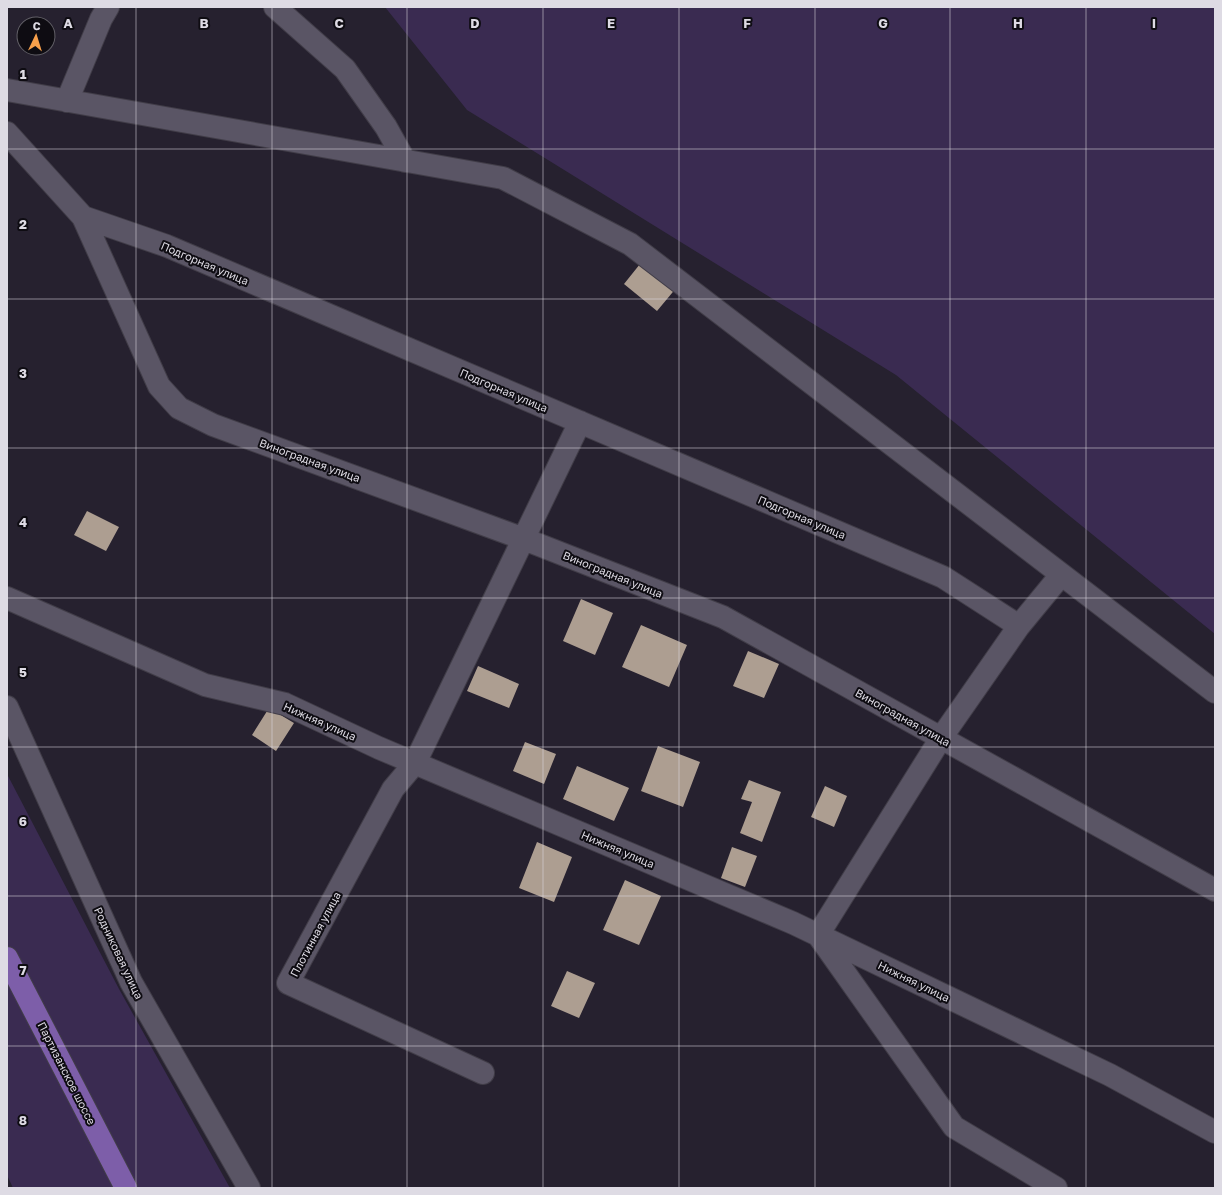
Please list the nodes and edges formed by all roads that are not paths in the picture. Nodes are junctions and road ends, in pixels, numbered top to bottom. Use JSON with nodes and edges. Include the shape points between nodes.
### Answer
{"nodes":[{"id":1,"x":108,"y":7,"type":"edge"},
{"id":2,"x":275,"y":7,"type":"edge"},
{"id":3,"x":7,"y":90,"type":"edge"},
{"id":4,"x":67,"y":101,"type":"junction"},
{"id":5,"x":7,"y":133,"type":"edge"},
{"id":6,"x":405,"y":161,"type":"junction"},
{"id":7,"x":83,"y":217,"type":"junction"},
{"id":8,"x":580,"y":422,"type":"junction"},
{"id":9,"x":524,"y":539,"type":"junction"},
{"id":10,"x":1061,"y":575,"type":"junction"},
{"id":11,"x":7,"y":598,"type":"edge"},
{"id":12,"x":1019,"y":626,"type":"junction"},
{"id":13,"x":1215,"y":692,"type":"edge"},
{"id":14,"x":7,"y":707,"type":"edge"},
{"id":15,"x":941,"y":738,"type":"junction"},
{"id":16,"x":415,"y":763,"type":"junction"},
{"id":17,"x":1215,"y":890,"type":"edge"},
{"id":18,"x":818,"y":935,"type":"junction"},
{"id":19,"x":7,"y":958,"type":"edge"},
{"id":20,"x":483,"y":1073,"type":"dead end"},
{"id":21,"x":1215,"y":1132,"type":"edge"},
{"id":22,"x":126,"y":1188,"type":"edge"},
{"id":23,"x":249,"y":1188,"type":"edge"},
{"id":24,"x":1056,"y":1188,"type":"edge"}],
"edges":[{"from":1,"to":4,"type":"street"},
{"from":2,"to":6,"type":"street","via":[[345,69],[386,127]]},
{"from":3,"to":4,"type":"street"},
{"from":4,"to":6,"type":"street"},
{"from":5,"to":7,"type":"street","name":"Подгорная улица"},
{"from":6,"to":10,"type":"street","via":[[503,178],[630,244]]},
{"from":7,"to":8,"type":"street","name":"Подгорная улица","via":[[167,246]]},
{"from":7,"to":9,"type":"street","name":"Виноградная улица","via":[[159,386],[179,408],[213,425]]},
{"from":8,"to":9,"type":"street"},
{"from":8,"to":12,"type":"street","name":"Подгорная улица","via":[[943,577]]},
{"from":9,"to":15,"type":"street","name":"Виноградная улица","via":[[723,617]]},
{"from":9,"to":16,"type":"street"},
{"from":10,"to":12,"type":"street"},
{"from":10,"to":13,"type":"street"},
{"from":11,"to":16,"type":"street","name":"Нижняя улица","via":[[205,685],[285,704]]},
{"from":12,"to":15,"type":"street"},
{"from":14,"to":23,"type":"street","name":"Родниковая улица","via":[[131,982]]},
{"from":15,"to":17,"type":"street","name":"Виноградная улица"},
{"from":15,"to":18,"type":"street"},
{"from":16,"to":18,"type":"street","name":"Нижняя улица"},
{"from":16,"to":20,"type":"street","name":"Плотинная улица","via":[[393,789],[288,983]]},
{"from":18,"to":21,"type":"street","name":"Нижняя улица","via":[[1110,1075]]},
{"from":18,"to":24,"type":"street","via":[[954,1127]]},
{"from":19,"to":22,"type":"main road","name":"Партизанское шоссе"}]}
